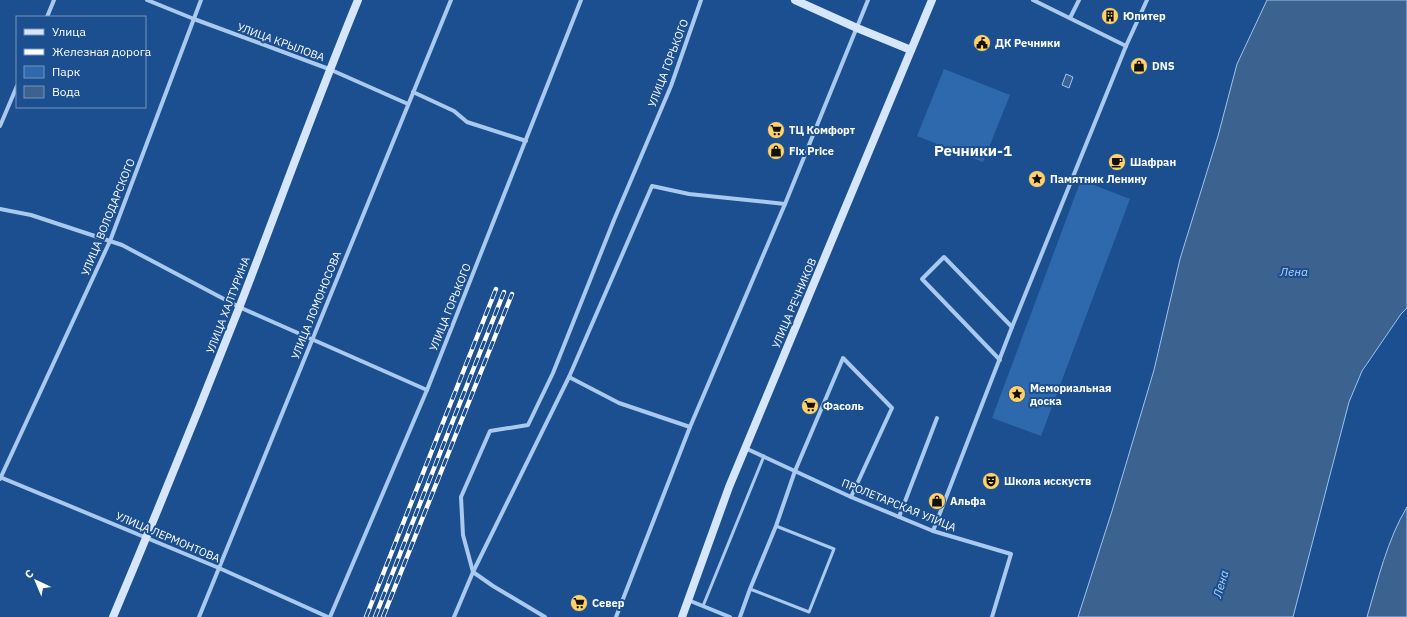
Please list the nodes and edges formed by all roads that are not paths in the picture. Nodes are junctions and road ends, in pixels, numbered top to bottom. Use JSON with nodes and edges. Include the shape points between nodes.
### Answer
{"nodes":[{"id":1,"x":54,"y":0,"type":"edge"},
{"id":2,"x":147,"y":0,"type":"edge"},
{"id":3,"x":202,"y":0,"type":"edge"},
{"id":4,"x":358,"y":0,"type":"edge"},
{"id":5,"x":451,"y":0,"type":"edge"},
{"id":6,"x":581,"y":0,"type":"edge"},
{"id":7,"x":701,"y":0,"type":"edge"},
{"id":8,"x":796,"y":0,"type":"edge"},
{"id":9,"x":868,"y":0,"type":"edge"},
{"id":10,"x":932,"y":0,"type":"edge"},
{"id":11,"x":1033,"y":0,"type":"edge"},
{"id":12,"x":1079,"y":0,"type":"edge"},
{"id":13,"x":1147,"y":0,"type":"edge"},
{"id":14,"x":47,"y":16,"type":"edge"},
{"id":15,"x":1070,"y":18,"type":"junction"},
{"id":16,"x":194,"y":19,"type":"junction"},
{"id":17,"x":857,"y":28,"type":"junction"},
{"id":18,"x":1126,"y":46,"type":"junction"},
{"id":19,"x":911,"y":50,"type":"junction"},
{"id":20,"x":330,"y":69,"type":"junction"},
{"id":21,"x":16,"y":88,"type":"edge"},
{"id":22,"x":413,"y":92,"type":"junction"},
{"id":23,"x":408,"y":104,"type":"junction"},
{"id":24,"x":0,"y":126,"type":"edge"},
{"id":25,"x":526,"y":141,"type":"junction"},
{"id":26,"x":785,"y":204,"type":"junction"},
{"id":27,"x":0,"y":209,"type":"edge"},
{"id":28,"x":110,"y":241,"type":"junction"},
{"id":29,"x":239,"y":307,"type":"junction"},
{"id":30,"x":1012,"y":327,"type":"junction"},
{"id":31,"x":312,"y":339,"type":"junction"},
{"id":32,"x":1000,"y":360,"type":"junction"},
{"id":33,"x":570,"y":377,"type":"junction"},
{"id":34,"x":427,"y":390,"type":"junction"},
{"id":35,"x":937,"y":418,"type":"dead end"},
{"id":36,"x":690,"y":427,"type":"junction"},
{"id":37,"x":745,"y":448,"type":"junction"},
{"id":38,"x":764,"y":456,"type":"junction"},
{"id":39,"x":795,"y":471,"type":"junction"},
{"id":40,"x":0,"y":478,"type":"edge"},
{"id":41,"x":851,"y":497,"type":"junction"},
{"id":42,"x":898,"y":517,"type":"junction"},
{"id":43,"x":776,"y":526,"type":"junction"},
{"id":44,"x":933,"y":531,"type":"junction"},
{"id":45,"x":146,"y":538,"type":"junction"},
{"id":46,"x":219,"y":568,"type":"junction"},
{"id":47,"x":473,"y":572,"type":"junction"},
{"id":48,"x":750,"y":589,"type":"junction"},
{"id":49,"x":688,"y":600,"type":"junction"},
{"id":50,"x":703,"y":606,"type":"junction"},
{"id":51,"x":113,"y":617,"type":"edge"},
{"id":52,"x":199,"y":617,"type":"edge"},
{"id":53,"x":329,"y":617,"type":"edge"},
{"id":54,"x":454,"y":617,"type":"edge"},
{"id":55,"x":545,"y":617,"type":"edge"},
{"id":56,"x":616,"y":617,"type":"edge"},
{"id":57,"x":682,"y":617,"type":"edge"},
{"id":58,"x":730,"y":617,"type":"edge"},
{"id":59,"x":740,"y":617,"type":"edge"},
{"id":60,"x":992,"y":617,"type":"edge"}],
"edges":[{"from":1,"to":14,"type":"street"},
{"from":2,"to":16,"type":"street","name":"УЛИЦА КРЫЛОВА"},
{"from":3,"to":16,"type":"street","name":"УЛИЦА ВОЛОДАРСКОГО"},
{"from":4,"to":20,"type":"street","name":"УЛИЦА ХАЛТУРИНА"},
{"from":5,"to":22,"type":"street","name":"УЛИЦА ЛОМОНОСОВА"},
{"from":6,"to":25,"type":"street","name":"УЛИЦА ГОРЬКОГО"},
{"from":7,"to":47,"type":"street","name":"УЛИЦА ГОРЬКОГО","via":[[671,86],[614,220],[554,373],[528,425],[490,431],[462,497],[463,535]]},
{"from":8,"to":17,"type":"street"},
{"from":9,"to":17,"type":"street"},
{"from":10,"to":19,"type":"street","name":"УЛИЦА РЕЧНИКОВ"},
{"from":11,"to":15,"type":"street"},
{"from":12,"to":15,"type":"street"},
{"from":13,"to":18,"type":"street"},
{"from":15,"to":18,"type":"street"},
{"from":16,"to":20,"type":"street","name":"УЛИЦА КРЫЛОВА"},
{"from":16,"to":28,"type":"street","name":"УЛИЦА ВОЛОДАРСКОГО"},
{"from":17,"to":19,"type":"street"},
{"from":17,"to":26,"type":"street"},
{"from":18,"to":30,"type":"street"},
{"from":19,"to":37,"type":"street","name":"УЛИЦА РЕЧНИКОВ"},
{"from":20,"to":23,"type":"street","name":"УЛИЦА КРЫЛОВА"},
{"from":20,"to":29,"type":"street","name":"УЛИЦА ХАЛТУРИНА"},
{"from":21,"to":24,"type":"street"},
{"from":22,"to":23,"type":"street","name":"УЛИЦА ЛОМОНОСОВА"},
{"from":22,"to":25,"type":"street","via":[[454,111],[467,122]]},
{"from":23,"to":31,"type":"street","name":"УЛИЦА ЛОМОНОСОВА"},
{"from":25,"to":34,"type":"street","name":"УЛИЦА ГОРЬКОГО"},
{"from":26,"to":33,"type":"street","via":[[689,194],[652,186]]},
{"from":26,"to":36,"type":"street"},
{"from":27,"to":28,"type":"street","via":[[31,215]]},
{"from":28,"to":29,"type":"street"},
{"from":28,"to":40,"type":"street","name":"УЛИЦА ВОЛОДАРСКОГО"},
{"from":29,"to":31,"type":"street"},
{"from":29,"to":45,"type":"street","name":"УЛИЦА ХАЛТУРИНА"},
{"from":30,"to":32,"type":"street"},
{"from":30,"to":32,"type":"street","via":[[944,257],[922,279]]},
{"from":31,"to":34,"type":"street"},
{"from":31,"to":46,"type":"street","name":"УЛИЦА ЛОМОНОСОВА"},
{"from":32,"to":44,"type":"street"},
{"from":33,"to":36,"type":"street","via":[[619,402]]},
{"from":33,"to":47,"type":"street"},
{"from":34,"to":53,"type":"street","name":"УЛИЦА ГОРЬКОГО"},
{"from":35,"to":42,"type":"street"},
{"from":36,"to":56,"type":"street"},
{"from":37,"to":38,"type":"street","name":"ПРОЛЕТАРСКАЯ УЛИЦА"},
{"from":37,"to":49,"type":"street","name":"УЛИЦА РЕЧНИКОВ"},
{"from":38,"to":39,"type":"street","name":"ПРОЛЕТАРСКАЯ УЛИЦА"},
{"from":38,"to":50,"type":"lane"},
{"from":39,"to":41,"type":"street","name":"ПРОЛЕТАРСКАЯ УЛИЦА"},
{"from":39,"to":41,"type":"street","via":[[843,358],[892,408]]},
{"from":39,"to":43,"type":"street"},
{"from":40,"to":45,"type":"street","name":"УЛИЦА ЛЕРМОНТОВА"},
{"from":41,"to":42,"type":"street","name":"ПРОЛЕТАРСКАЯ УЛИЦА"},
{"from":42,"to":44,"type":"street","name":"ПРОЛЕТАРСКАЯ УЛИЦА"},
{"from":43,"to":48,"type":"street"},
{"from":43,"to":48,"type":"lane","via":[[834,550],[809,612]]},
{"from":44,"to":60,"type":"street","name":"ПРОЛЕТАРСКАЯ УЛИЦА","via":[[1011,554]]},
{"from":45,"to":46,"type":"street","name":"УЛИЦА ЛЕРМОНТОВА"},
{"from":45,"to":51,"type":"street","name":"УЛИЦА ХАЛТУРИНА"},
{"from":46,"to":52,"type":"street","name":"УЛИЦА ЛОМОНОСОВА"},
{"from":46,"to":53,"type":"street","name":"УЛИЦА ЛЕРМОНТОВА"},
{"from":47,"to":54,"type":"street"},
{"from":47,"to":55,"type":"street"},
{"from":48,"to":59,"type":"street"},
{"from":49,"to":50,"type":"street"},
{"from":49,"to":57,"type":"street","name":"УЛИЦА РЕЧНИКОВ"},
{"from":50,"to":58,"type":"street"}]}
